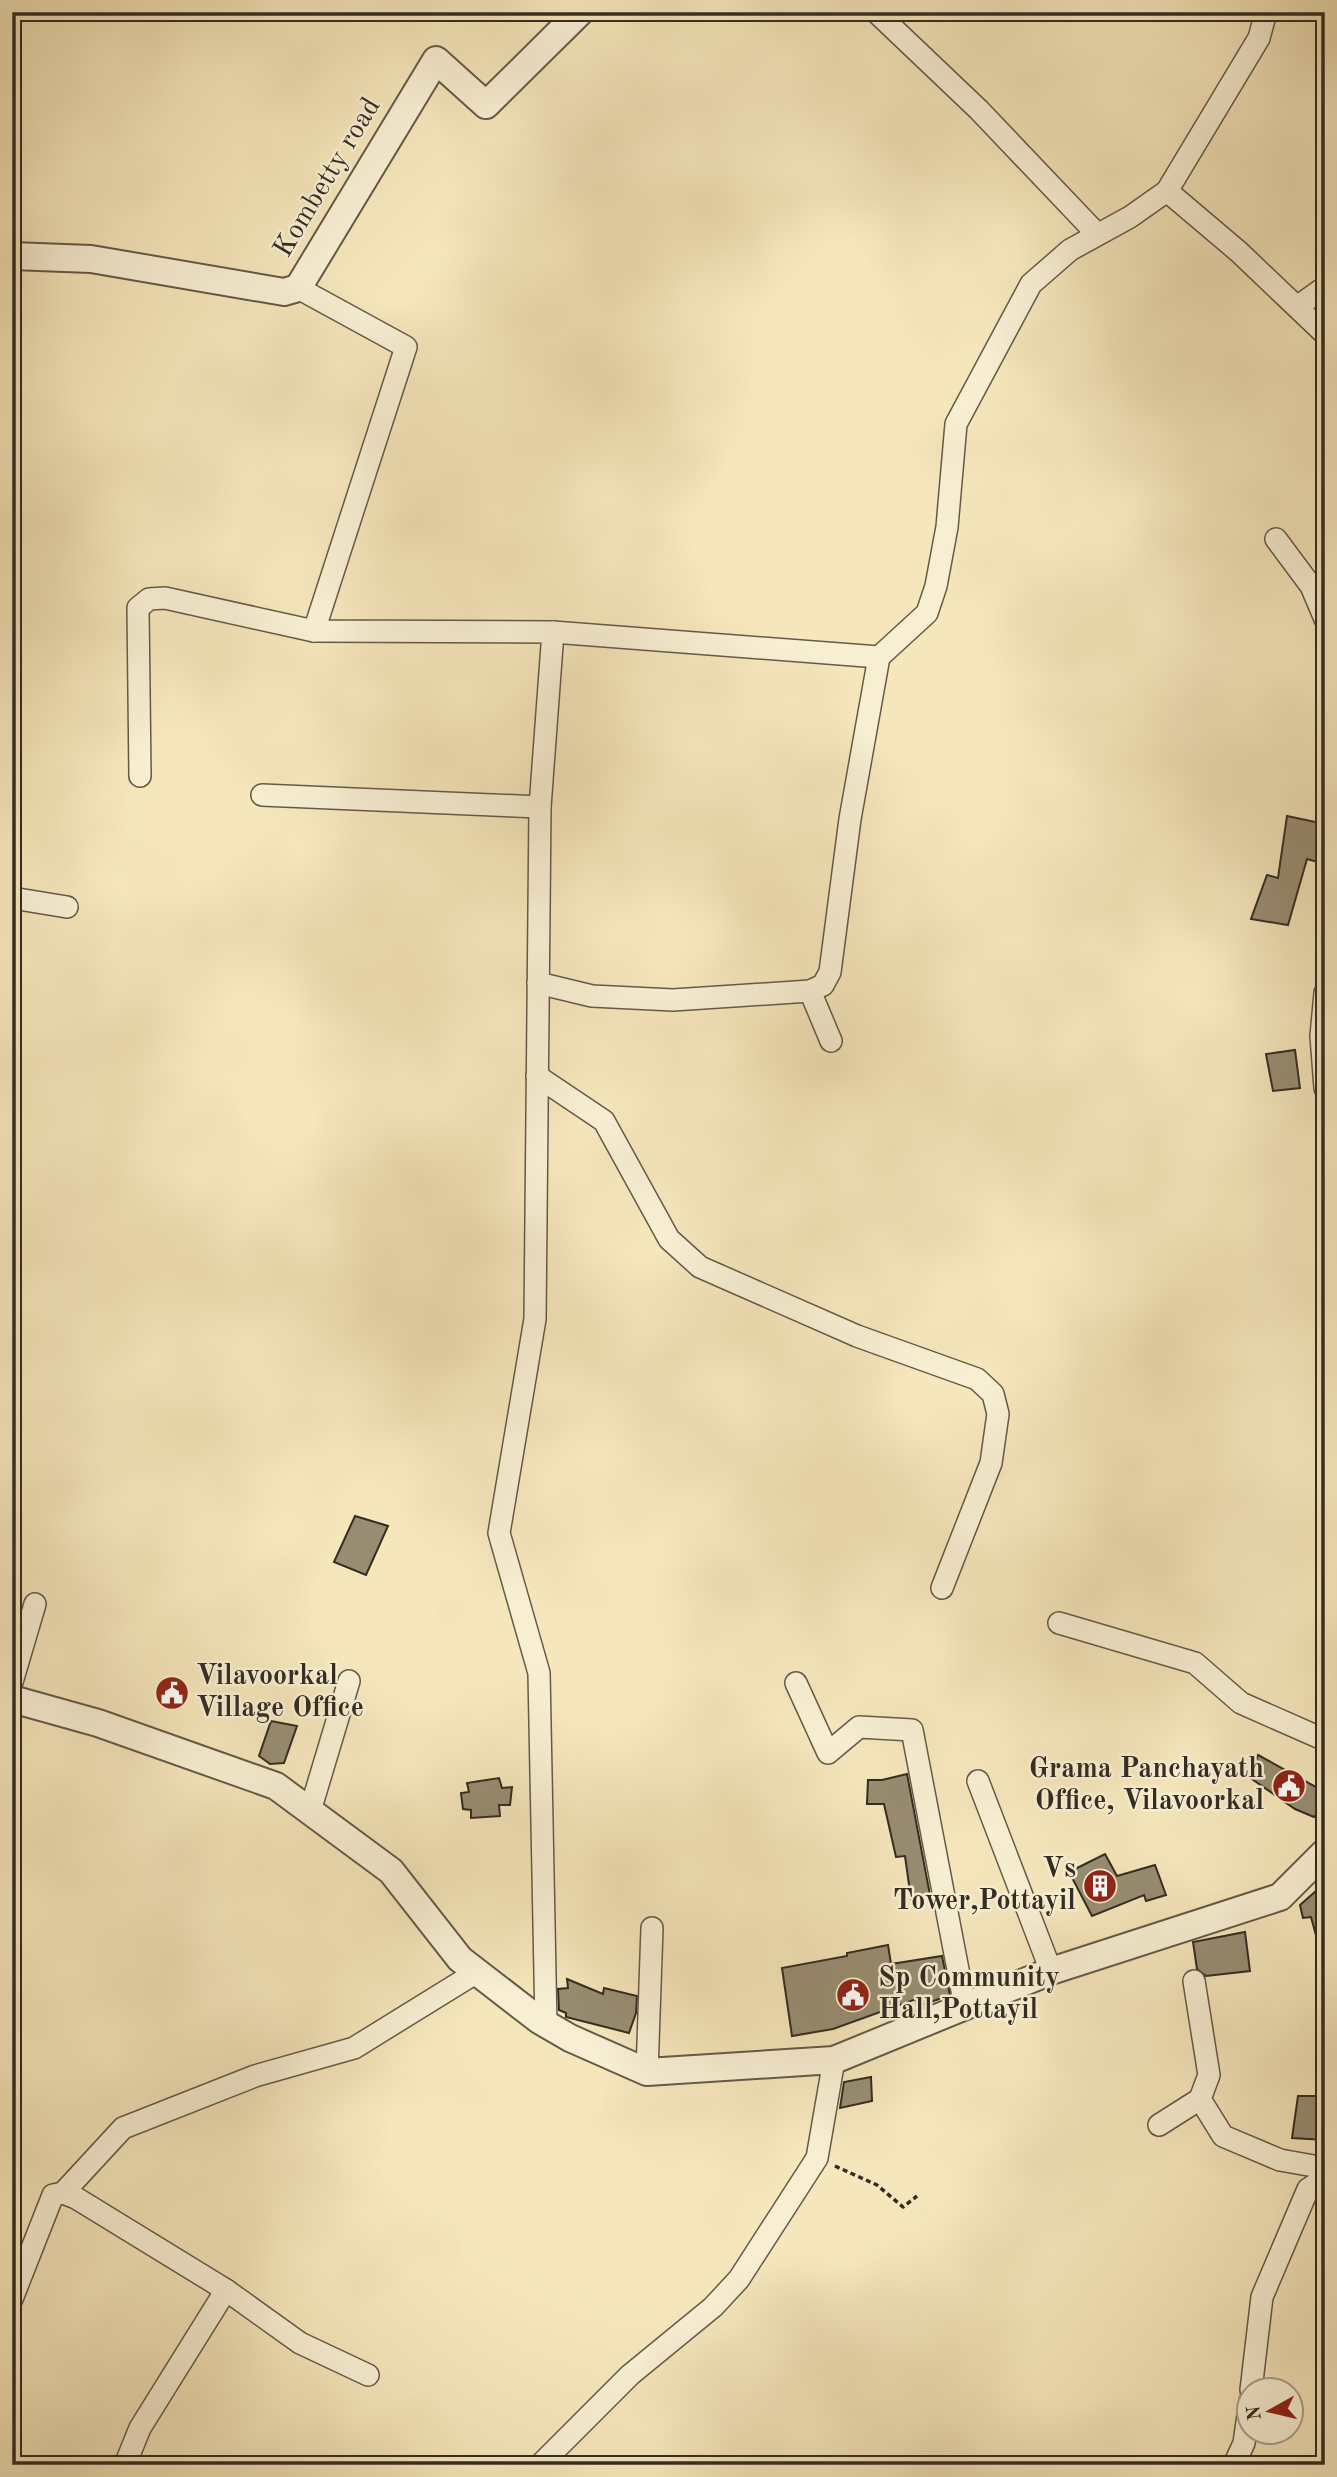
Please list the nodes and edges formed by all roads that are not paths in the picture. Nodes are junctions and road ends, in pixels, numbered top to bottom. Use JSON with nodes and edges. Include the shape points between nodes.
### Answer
{"nodes":[{"id":1,"x":580,"y":12,"type":"edge"},
{"id":2,"x":876,"y":12,"type":"edge"},
{"id":3,"x":1266,"y":12,"type":"edge"},
{"id":4,"x":1167,"y":191,"type":"junction"},
{"id":5,"x":1097,"y":234,"type":"junction"},
{"id":6,"x":12,"y":256,"type":"edge"},
{"id":7,"x":1325,"y":287,"type":"edge"},
{"id":8,"x":298,"y":288,"type":"junction"},
{"id":9,"x":1297,"y":307,"type":"junction"},
{"id":10,"x":1325,"y":334,"type":"edge"},
{"id":11,"x":1276,"y":539,"type":"dead end"},
{"id":12,"x":1325,"y":619,"type":"edge"},
{"id":13,"x":314,"y":631,"type":"junction"},
{"id":14,"x":553,"y":632,"type":"junction"},
{"id":15,"x":879,"y":657,"type":"junction"},
{"id":16,"x":140,"y":776,"type":"dead end"},
{"id":17,"x":262,"y":795,"type":"dead end"},
{"id":18,"x":540,"y":807,"type":"junction"},
{"id":19,"x":12,"y":898,"type":"edge"},
{"id":20,"x":67,"y":907,"type":"dead end"},
{"id":21,"x":538,"y":983,"type":"junction"},
{"id":22,"x":810,"y":991,"type":"junction"},
{"id":23,"x":1325,"y":993,"type":"edge"},
{"id":24,"x":831,"y":1041,"type":"dead end"},
{"id":25,"x":537,"y":1076,"type":"junction"},
{"id":26,"x":1325,"y":1088,"type":"edge"},
{"id":27,"x":942,"y":1588,"type":"dead end"},
{"id":28,"x":35,"y":1604,"type":"dead end"},
{"id":29,"x":1059,"y":1623,"type":"dead end"},
{"id":30,"x":349,"y":1681,"type":"dead end"},
{"id":31,"x":12,"y":1682,"type":"edge"},
{"id":32,"x":796,"y":1683,"type":"dead end"},
{"id":33,"x":12,"y":1699,"type":"edge"},
{"id":34,"x":1325,"y":1741,"type":"edge"},
{"id":35,"x":978,"y":1781,"type":"dead end"},
{"id":36,"x":310,"y":1811,"type":"junction"},
{"id":37,"x":1325,"y":1852,"type":"edge"},
{"id":38,"x":652,"y":1928,"type":"dead end"},
{"id":39,"x":1051,"y":1971,"type":"junction"},
{"id":40,"x":477,"y":1972,"type":"junction"},
{"id":41,"x":1194,"y":1981,"type":"dead end"},
{"id":42,"x":965,"y":2006,"type":"junction"},
{"id":43,"x":546,"y":2024,"type":"junction"},
{"id":44,"x":834,"y":2060,"type":"junction"},
{"id":45,"x":647,"y":2072,"type":"junction"},
{"id":46,"x":1199,"y":2099,"type":"junction"},
{"id":47,"x":1159,"y":2125,"type":"dead end"},
{"id":48,"x":1325,"y":2168,"type":"edge"},
{"id":49,"x":1325,"y":2178,"type":"edge"},
{"id":50,"x":63,"y":2193,"type":"junction"},
{"id":51,"x":226,"y":2290,"type":"junction"},
{"id":52,"x":12,"y":2300,"type":"edge"},
{"id":53,"x":368,"y":2375,"type":"dead end"},
{"id":54,"x":1253,"y":2376,"type":"edge"},
{"id":55,"x":1243,"y":2446,"type":"edge"},
{"id":56,"x":125,"y":2465,"type":"edge"},
{"id":57,"x":540,"y":2465,"type":"edge"},
{"id":58,"x":1234,"y":2465,"type":"edge"}],
"edges":[{"from":1,"to":8,"type":"street","name":"Kombetty road","via":[[486,105],[436,60]]},
{"from":2,"to":5,"type":"street","via":[[979,110]]},
{"from":3,"to":4,"type":"street","via":[[1259,38]]},
{"from":4,"to":5,"type":"street","via":[[1130,218]]},
{"from":4,"to":9,"type":"street"},
{"from":5,"to":15,"type":"street","via":[[1070,250],[1031,284],[956,424],[947,527],[936,586],[927,613]]},
{"from":6,"to":8,"type":"street","name":"Kombetty road","via":[[91,259],[284,292]]},
{"from":7,"to":9,"type":"street"},
{"from":8,"to":13,"type":"street","via":[[406,347]]},
{"from":9,"to":10,"type":"street"},
{"from":11,"to":12,"type":"street","via":[[1311,586]]},
{"from":13,"to":14,"type":"street"},
{"from":13,"to":16,"type":"street","via":[[164,598],[149,599],[138,608]]},
{"from":14,"to":15,"type":"street"},
{"from":14,"to":18,"type":"street"},
{"from":15,"to":22,"type":"street","via":[[850,819],[830,972],[823,985]]},
{"from":17,"to":18,"type":"street"},
{"from":18,"to":21,"type":"street"},
{"from":19,"to":20,"type":"street"},
{"from":21,"to":22,"type":"street","via":[[593,996],[673,1000]]},
{"from":21,"to":25,"type":"street"},
{"from":22,"to":24,"type":"street"},
{"from":23,"to":26,"type":"street","via":[[1321,1037]]},
{"from":25,"to":27,"type":"street","via":[[604,1121],[669,1239],[700,1268],[858,1336],[977,1379],[993,1394],[998,1414],[991,1463]]},
{"from":25,"to":43,"type":"street","via":[[535,1319],[499,1533],[539,1673]]},
{"from":28,"to":31,"type":"street"},
{"from":29,"to":34,"type":"street","via":[[1195,1663],[1241,1703]]},
{"from":30,"to":36,"type":"street"},
{"from":32,"to":42,"type":"street","via":[[828,1754],[859,1727],[912,1730]]},
{"from":33,"to":36,"type":"street","via":[[98,1723],[275,1786]]},
{"from":35,"to":39,"type":"street"},
{"from":36,"to":40,"type":"street","via":[[391,1871],[460,1959]]},
{"from":37,"to":39,"type":"street","via":[[1280,1898]]},
{"from":38,"to":45,"type":"street"},
{"from":39,"to":42,"type":"street"},
{"from":40,"to":43,"type":"street"},
{"from":40,"to":50,"type":"street","via":[[354,2048],[255,2076],[123,2128]]},
{"from":41,"to":46,"type":"street","via":[[1209,2075]]},
{"from":42,"to":44,"type":"street"},
{"from":43,"to":45,"type":"street"},
{"from":44,"to":45,"type":"street"},
{"from":44,"to":57,"type":"street","via":[[817,2158],[739,2279],[713,2307],[630,2375]]},
{"from":46,"to":47,"type":"street"},
{"from":46,"to":48,"type":"street","via":[[1223,2136],[1280,2160]]},
{"from":49,"to":54,"type":"street","via":[[1308,2189],[1262,2297]]},
{"from":50,"to":51,"type":"street"},
{"from":50,"to":52,"type":"street","via":[[53,2195]]},
{"from":51,"to":53,"type":"street","via":[[300,2343]]},
{"from":51,"to":56,"type":"street","via":[[140,2428]]},
{"from":55,"to":58,"type":"street"}]}
